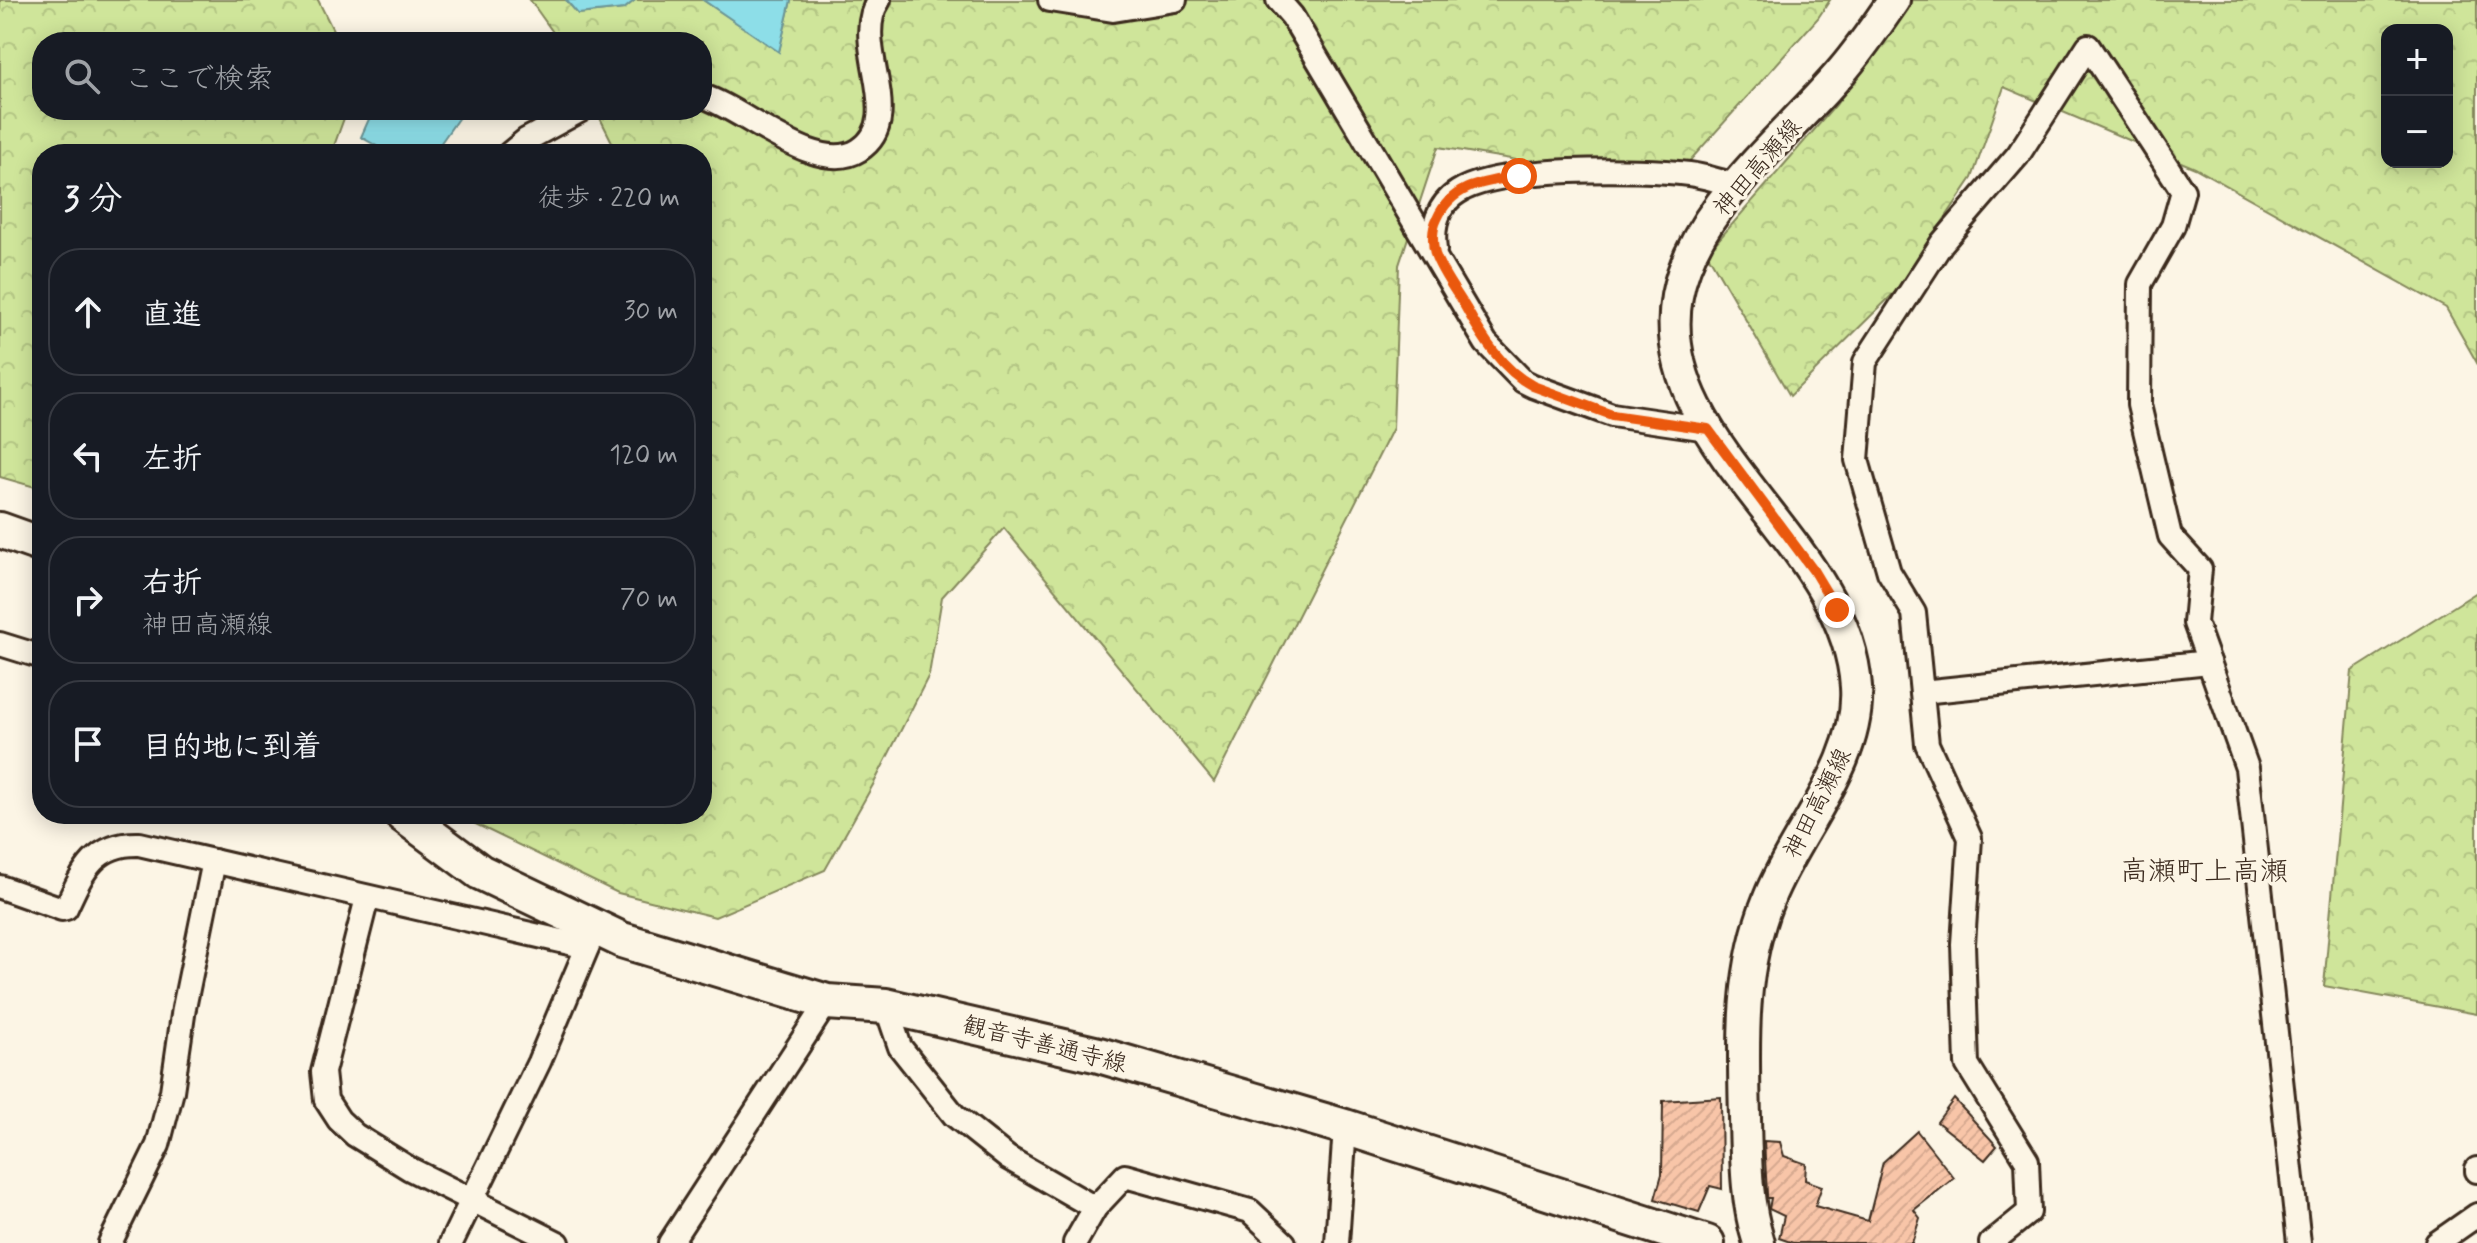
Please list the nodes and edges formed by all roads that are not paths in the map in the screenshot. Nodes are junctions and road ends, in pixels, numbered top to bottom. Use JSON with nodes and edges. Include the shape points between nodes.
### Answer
{"nodes":[{"id":1,"x":879,"y":0,"type":"edge"},
{"id":2,"x":1050,"y":0,"type":"edge"},
{"id":3,"x":1175,"y":0,"type":"edge"},
{"id":4,"x":1278,"y":0,"type":"edge"},
{"id":5,"x":1894,"y":0,"type":"edge"},
{"id":6,"x":712,"y":101,"type":"edge"},
{"id":7,"x":563,"y":120,"type":"edge"},
{"id":8,"x":521,"y":144,"type":"edge"},
{"id":9,"x":1737,"y":185,"type":"junction"},
{"id":10,"x":1435,"y":255,"type":"junction"},
{"id":11,"x":1708,"y":429,"type":"junction"},
{"id":12,"x":0,"y":530,"type":"edge"},
{"id":13,"x":32,"y":541,"type":"edge"},
{"id":14,"x":0,"y":644,"type":"edge"},
{"id":15,"x":32,"y":654,"type":"edge"},
{"id":16,"x":2209,"y":662,"type":"junction"},
{"id":17,"x":1922,"y":692,"type":"junction"},
{"id":18,"x":415,"y":824,"type":"edge"},
{"id":19,"x":214,"y":861,"type":"junction"},
{"id":20,"x":0,"y":887,"type":"edge"},
{"id":21,"x":367,"y":898,"type":"junction"},
{"id":22,"x":592,"y":937,"type":"junction"},
{"id":23,"x":827,"y":1002,"type":"junction"},
{"id":24,"x":886,"y":1006,"type":"junction"},
{"id":25,"x":1345,"y":1127,"type":"junction"},
{"id":26,"x":474,"y":1200,"type":"junction"},
{"id":27,"x":1095,"y":1208,"type":"junction"},
{"id":28,"x":2477,"y":1215,"type":"edge"},
{"id":29,"x":110,"y":1243,"type":"edge"},
{"id":30,"x":451,"y":1243,"type":"edge"},
{"id":31,"x":558,"y":1243,"type":"edge"},
{"id":32,"x":670,"y":1243,"type":"edge"},
{"id":33,"x":1075,"y":1243,"type":"edge"},
{"id":34,"x":1284,"y":1243,"type":"edge"},
{"id":35,"x":1337,"y":1243,"type":"edge"},
{"id":36,"x":1707,"y":1243,"type":"edge"},
{"id":37,"x":1759,"y":1243,"type":"edge"},
{"id":38,"x":1991,"y":1243,"type":"edge"},
{"id":39,"x":2299,"y":1243,"type":"edge"},
{"id":40,"x":2437,"y":1243,"type":"edge"}],
"edges":[{"from":1,"to":6,"type":"street","via":[[869,36],[879,88],[878,123],[872,139],[860,149],[828,156]]},
{"from":2,"to":3,"type":"street","via":[[1113,10]]},
{"from":4,"to":10,"type":"street"},
{"from":5,"to":9,"type":"main road","name":"神田高瀬線","via":[[1840,73]]},
{"from":7,"to":8,"type":"street"},
{"from":9,"to":10,"type":"street","via":[[1691,174],[1598,170],[1473,184],[1443,206],[1432,229]]},
{"from":9,"to":11,"type":"main road","name":"神田高瀬線","via":[[1691,253],[1677,297],[1683,377]]},
{"from":10,"to":11,"type":"street","via":[[1486,343],[1523,381],[1612,415]]},
{"from":11,"to":37,"type":"main road","name":"神田高瀬線","via":[[1837,610],[1852,651],[1857,691],[1849,739],[1832,781],[1769,897],[1753,947],[1743,1054],[1747,1198]]},
{"from":12,"to":13,"type":"main road"},
{"from":14,"to":15,"type":"street"},
{"from":16,"to":17,"type":"street"},
{"from":16,"to":17,"type":"street","via":[[2195,623],[2200,569],[2170,536],[2139,405],[2140,284],[2173,226],[2183,191],[2088,46],[2018,155],[1942,243],[1865,362],[1857,460],[1889,572],[1914,613]]},
{"from":16,"to":39,"type":"street","via":[[2247,768]]},
{"from":17,"to":38,"type":"street","via":[[1927,744],[1970,838],[1963,944],[1967,1064],[2027,1161],[2029,1212]]},
{"from":18,"to":22,"type":"main road","name":"観音寺善通寺線","via":[[480,872]]},
{"from":19,"to":20,"type":"street","via":[[121,844],[84,869],[62,909]]},
{"from":19,"to":21,"type":"street"},
{"from":19,"to":29,"type":"street","via":[[158,1145]]},
{"from":21,"to":22,"type":"street"},
{"from":21,"to":26,"type":"street","via":[[323,1072],[326,1100],[355,1135]]},
{"from":22,"to":23,"type":"main road","name":"観音寺善通寺線","via":[[622,940]]},
{"from":22,"to":26,"type":"street"},
{"from":23,"to":24,"type":"main road","name":"観音寺善通寺線"},
{"from":23,"to":32,"type":"street"},
{"from":24,"to":25,"type":"main road","name":"観音寺善通寺線","via":[[1099,1055]]},
{"from":24,"to":27,"type":"street","via":[[900,1047],[954,1115],[1008,1158]]},
{"from":25,"to":35,"type":"street"},
{"from":25,"to":36,"type":"main road","name":"観音寺善通寺線"},
{"from":26,"to":30,"type":"street"},
{"from":26,"to":31,"type":"street"},
{"from":27,"to":33,"type":"street"},
{"from":27,"to":34,"type":"street","via":[[1125,1176],[1250,1211]]},
{"from":28,"to":40,"type":"street"}]}
